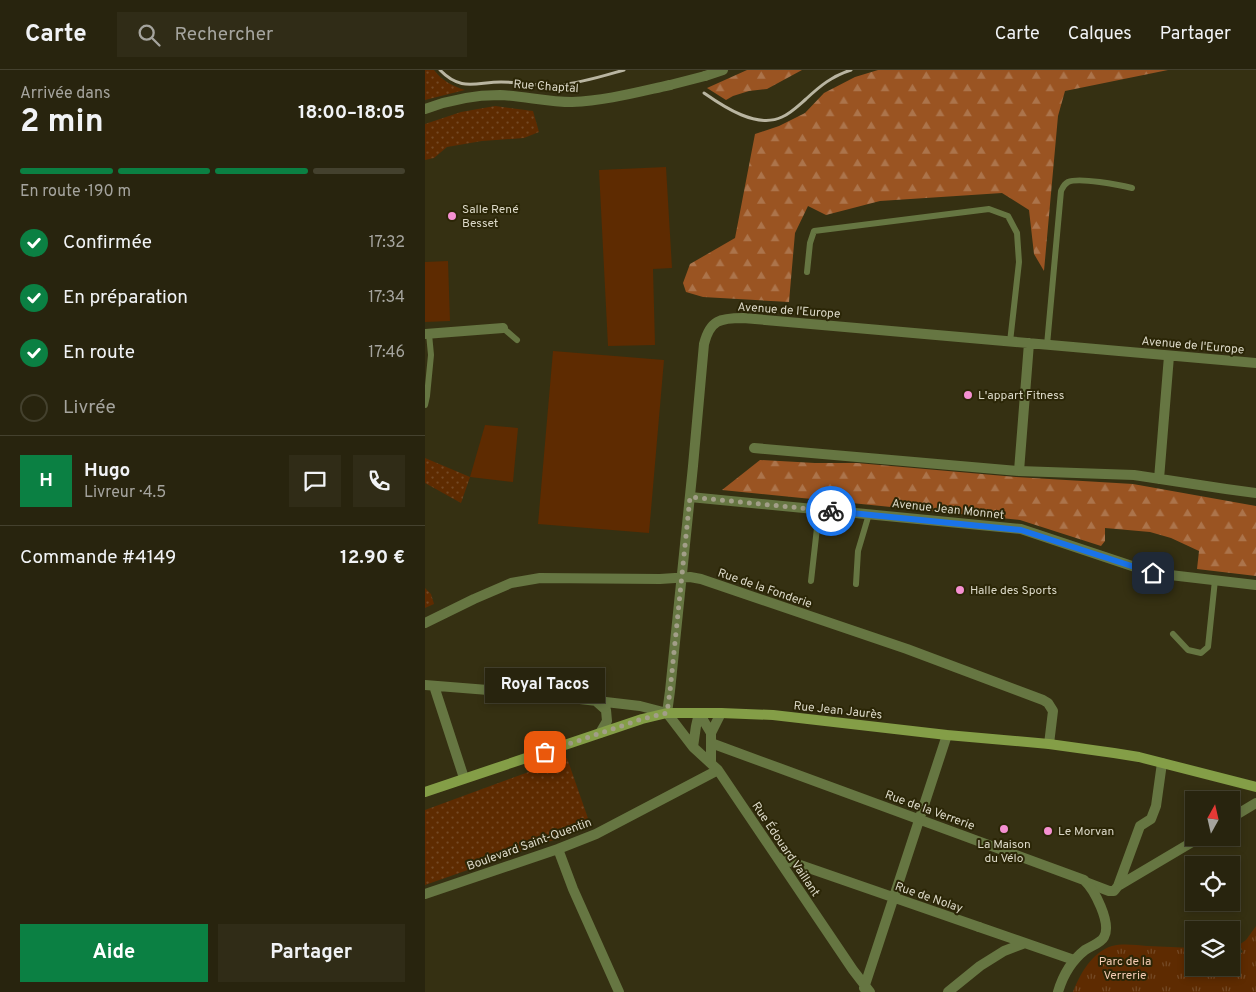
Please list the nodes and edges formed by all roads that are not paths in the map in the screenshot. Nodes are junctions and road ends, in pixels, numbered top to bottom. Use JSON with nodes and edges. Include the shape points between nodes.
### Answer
{"nodes":[{"id":1,"x":723,"y":70,"type":"edge"},
{"id":2,"x":425,"y":109,"type":"edge"},
{"id":3,"x":1132,"y":188,"type":"dead end"},
{"id":4,"x":807,"y":272,"type":"dead end"},
{"id":5,"x":503,"y":328,"type":"joint"},
{"id":6,"x":427,"y":334,"type":"edge"},
{"id":7,"x":517,"y":340,"type":"dead end"},
{"id":8,"x":1010,"y":342,"type":"junction"},
{"id":9,"x":1029,"y":343,"type":"junction"},
{"id":10,"x":1047,"y":345,"type":"junction"},
{"id":11,"x":1169,"y":356,"type":"junction"},
{"id":12,"x":1256,"y":363,"type":"edge"},
{"id":13,"x":425,"y":405,"type":"edge"},
{"id":14,"x":754,"y":448,"type":"dead end"},
{"id":15,"x":1019,"y":471,"type":"junction"},
{"id":16,"x":1159,"y":479,"type":"junction"},
{"id":17,"x":1256,"y":493,"type":"edge"},
{"id":18,"x":690,"y":497,"type":"junction"},
{"id":19,"x":819,"y":510,"type":"junction"},
{"id":20,"x":869,"y":514,"type":"junction"},
{"id":21,"x":682,"y":578,"type":"junction"},
{"id":22,"x":1215,"y":580,"type":"junction"},
{"id":23,"x":811,"y":581,"type":"dead end"},
{"id":24,"x":856,"y":584,"type":"dead end"},
{"id":25,"x":1256,"y":585,"type":"edge"},
{"id":26,"x":425,"y":623,"type":"edge"},
{"id":27,"x":1173,"y":634,"type":"dead end"},
{"id":28,"x":429,"y":685,"type":"edge"},
{"id":29,"x":597,"y":702,"type":"junction"},
{"id":30,"x":667,"y":713,"type":"junction"},
{"id":31,"x":699,"y":713,"type":"junction"},
{"id":32,"x":721,"y":713,"type":"junction"},
{"id":33,"x":600,"y":734,"type":"junction"},
{"id":34,"x":947,"y":735,"type":"junction"},
{"id":35,"x":711,"y":738,"type":"junction"},
{"id":36,"x":1049,"y":744,"type":"junction"},
{"id":37,"x":693,"y":747,"type":"junction"},
{"id":38,"x":1162,"y":763,"type":"junction"},
{"id":39,"x":714,"y":766,"type":"junction"},
{"id":40,"x":464,"y":778,"type":"junction"},
{"id":41,"x":1256,"y":787,"type":"edge"},
{"id":42,"x":425,"y":792,"type":"edge"},
{"id":43,"x":1256,"y":803,"type":"edge"},
{"id":44,"x":1240,"y":813,"type":"edge"},
{"id":45,"x":919,"y":819,"type":"junction"},
{"id":46,"x":1186,"y":846,"type":"edge"},
{"id":47,"x":558,"y":849,"type":"junction"},
{"id":48,"x":777,"y":857,"type":"junction"},
{"id":49,"x":1088,"y":883,"type":"junction"},
{"id":50,"x":1118,"y":886,"type":"junction"},
{"id":51,"x":425,"y":894,"type":"edge"},
{"id":52,"x":894,"y":898,"type":"junction"},
{"id":53,"x":1025,"y":943,"type":"junction"},
{"id":54,"x":1074,"y":960,"type":"junction"},
{"id":55,"x":866,"y":990,"type":"edge"},
{"id":56,"x":619,"y":992,"type":"edge"},
{"id":57,"x":949,"y":992,"type":"edge"},
{"id":58,"x":1058,"y":992,"type":"edge"}],
"edges":[{"from":1,"to":2,"type":"street","name":"Rue Chaptal","bridge":true,"via":[[670,86],[589,101],[480,96],[456,99]]},
{"from":3,"to":10,"type":"lane","via":[[1078,180],[1063,186]]},
{"from":4,"to":8,"type":"lane","via":[[814,231],[989,209],[1008,216],[1017,233],[1019,262]]},
{"from":5,"to":6,"type":"street"},
{"from":5,"to":7,"type":"lane"},
{"from":6,"to":13,"type":"lane","via":[[431,355]]},
{"from":8,"to":9,"type":"street","name":"Avenue de l'Europe"},
{"from":8,"to":18,"type":"street","name":"Avenue de l'Europe","via":[[743,318],[715,323],[704,344]]},
{"from":9,"to":10,"type":"street","name":"Avenue de l'Europe"},
{"from":9,"to":15,"type":"street"},
{"from":10,"to":11,"type":"street","name":"Avenue de l'Europe"},
{"from":11,"to":12,"type":"street","name":"Avenue de l'Europe"},
{"from":11,"to":16,"type":"street"},
{"from":14,"to":15,"type":"street"},
{"from":15,"to":16,"type":"street","via":[[1134,475]]},
{"from":16,"to":17,"type":"street"},
{"from":18,"to":19,"type":"street","name":"Avenue Jean Monnet"},
{"from":18,"to":21,"type":"street","name":"Avenue de l'Europe"},
{"from":19,"to":20,"type":"street","name":"Avenue Jean Monnet"},
{"from":19,"to":23,"type":"lane"},
{"from":20,"to":22,"type":"street","name":"Avenue Jean Monnet","via":[[1021,530],[1153,573]]},
{"from":20,"to":24,"type":"lane","via":[[858,551]]},
{"from":21,"to":26,"type":"street","name":"Rue de la Fonderie","via":[[540,578],[521,581]]},
{"from":21,"to":30,"type":"street","name":"Avenue de l'Europe"},
{"from":21,"to":36,"type":"street","name":"Rue de la Fonderie","via":[[701,580],[774,604],[1043,700],[1053,711]]},
{"from":22,"to":25,"type":"street","name":"Avenue Jean Monnet"},
{"from":22,"to":27,"type":"lane","via":[[1207,647],[1201,653],[1188,650]]},
{"from":28,"to":29,"type":"street"},
{"from":28,"to":40,"type":"street"},
{"from":29,"to":30,"type":"street","via":[[639,706]]},
{"from":29,"to":33,"type":"street","via":[[606,710],[607,721]]},
{"from":30,"to":31,"type":"main road","name":"Rue Jean Jaurès"},
{"from":30,"to":33,"type":"main road","name":"Rue Jean Jaurès"},
{"from":30,"to":37,"type":"street","name":"Rue Édouard Vaillant"},
{"from":31,"to":32,"type":"main road","name":"Rue Jean Jaurès"},
{"from":31,"to":35,"type":"street"},
{"from":31,"to":37,"type":"street"},
{"from":32,"to":34,"type":"main road","name":"Rue Jean Jaurès","via":[[793,717]]},
{"from":32,"to":35,"type":"street"},
{"from":33,"to":40,"type":"main road","name":"Rue Jean Jaurès"},
{"from":34,"to":36,"type":"main road","name":"Rue Jean Jaurès"},
{"from":34,"to":45,"type":"street"},
{"from":35,"to":39,"type":"street"},
{"from":35,"to":45,"type":"street","name":"Rue de la Verrerie"},
{"from":36,"to":38,"type":"main road","name":"Rue Jean Jaurès"},
{"from":37,"to":39,"type":"street","name":"Rue Édouard Vaillant"},
{"from":38,"to":41,"type":"main road","name":"Rue Jean Jaurès"},
{"from":38,"to":50,"type":"street","via":[[1151,819],[1141,826]]},
{"from":39,"to":47,"type":"street","name":"Boulevard Saint-Quentin","via":[[596,834]]},
{"from":39,"to":48,"type":"street","name":"Rue Édouard Vaillant"},
{"from":40,"to":42,"type":"main road","name":"Rue Jean Jaurès"},
{"from":43,"to":44,"type":"street"},
{"from":45,"to":49,"type":"street","name":"Rue de la Verrerie"},
{"from":45,"to":52,"type":"street"},
{"from":46,"to":50,"type":"street"},
{"from":47,"to":51,"type":"street","name":"Boulevard Saint-Quentin"},
{"from":47,"to":56,"type":"street"},
{"from":48,"to":52,"type":"street","name":"Rue de Nolay"},
{"from":48,"to":55,"type":"street","name":"Rue Édouard Vaillant"},
{"from":49,"to":50,"type":"street","name":"Rue de la Verrerie","via":[[1109,891]]},
{"from":49,"to":54,"type":"street","via":[[1099,902],[1105,920],[1105,934]]},
{"from":52,"to":53,"type":"street","name":"Rue de Nolay"},
{"from":52,"to":55,"type":"street"},
{"from":53,"to":54,"type":"street","name":"Rue de Nolay"},
{"from":53,"to":57,"type":"street","via":[[980,966]]},
{"from":54,"to":58,"type":"street","via":[[1065,972]]}]}
